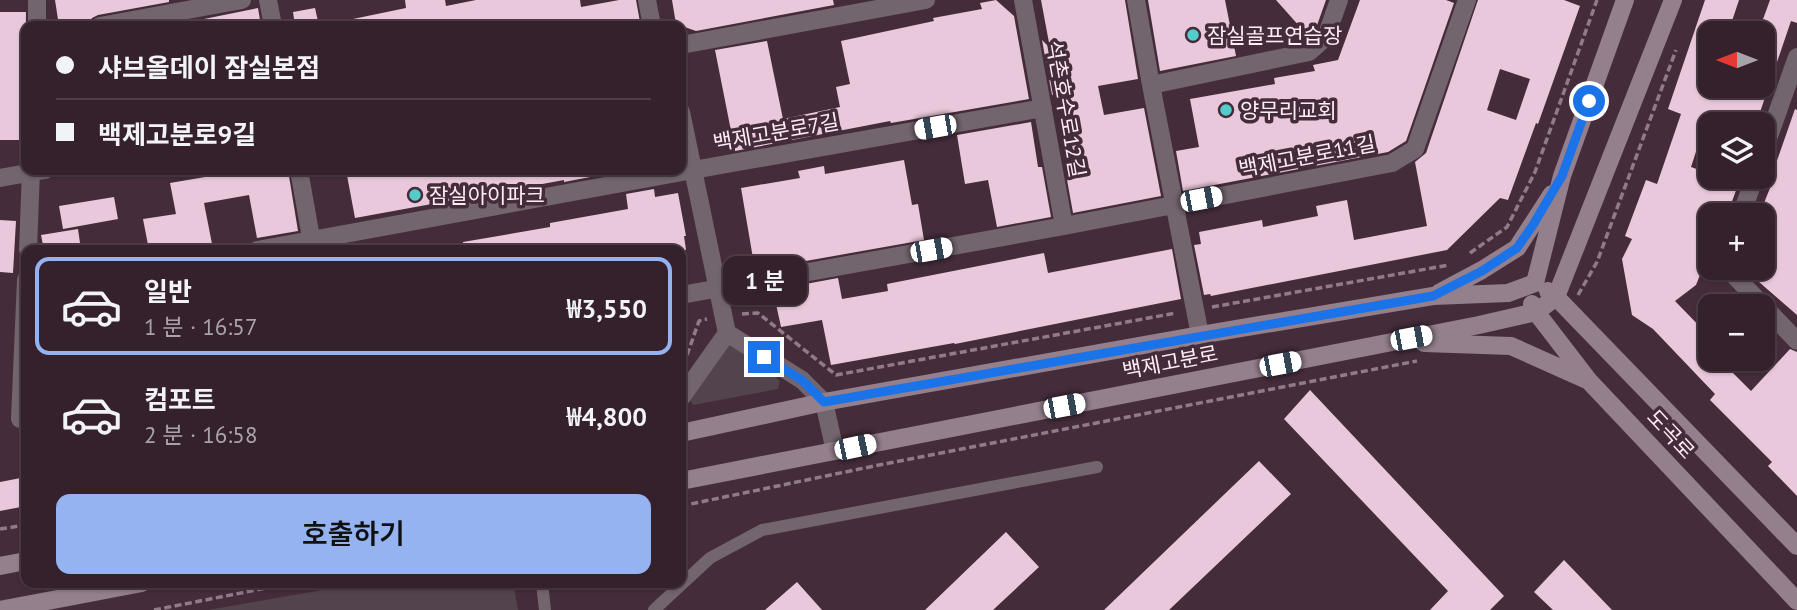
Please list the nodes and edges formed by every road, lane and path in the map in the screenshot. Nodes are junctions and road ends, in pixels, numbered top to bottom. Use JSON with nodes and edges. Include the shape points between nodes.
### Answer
{"nodes":[{"id":1,"x":37,"y":0,"type":"edge"},
{"id":2,"x":242,"y":0,"type":"edge"},
{"id":3,"x":268,"y":0,"type":"edge"},
{"id":4,"x":647,"y":0,"type":"edge"},
{"id":5,"x":926,"y":0,"type":"edge"},
{"id":6,"x":1023,"y":0,"type":"edge"},
{"id":7,"x":1136,"y":0,"type":"edge"},
{"id":8,"x":1339,"y":0,"type":"edge"},
{"id":9,"x":1467,"y":0,"type":"edge"},
{"id":10,"x":1625,"y":0,"type":"edge"},
{"id":11,"x":1673,"y":0,"type":"edge"},
{"id":12,"x":37,"y":21,"type":"edge"},
{"id":13,"x":127,"y":21,"type":"edge"},
{"id":14,"x":272,"y":21,"type":"edge"},
{"id":15,"x":651,"y":21,"type":"edge"},
{"id":16,"x":686,"y":44,"type":"edge"},
{"id":17,"x":1797,"y":57,"type":"edge"},
{"id":18,"x":1151,"y":85,"type":"junction"},
{"id":19,"x":1042,"y":108,"type":"junction"},
{"id":20,"x":1775,"y":119,"type":"edge"},
{"id":21,"x":686,"y":137,"type":"edge"},
{"id":22,"x":693,"y":170,"type":"junction"},
{"id":23,"x":686,"y":171,"type":"edge"},
{"id":24,"x":21,"y":174,"type":"edge"},
{"id":25,"x":36,"y":175,"type":"edge"},
{"id":26,"x":300,"y":175,"type":"edge"},
{"id":27,"x":659,"y":175,"type":"edge"},
{"id":28,"x":1562,"y":176,"type":"junction"},
{"id":29,"x":0,"y":178,"type":"edge"},
{"id":30,"x":1174,"y":204,"type":"junction"},
{"id":31,"x":1064,"y":226,"type":"junction"},
{"id":32,"x":28,"y":245,"type":"edge"},
{"id":33,"x":312,"y":245,"type":"edge"},
{"id":34,"x":1739,"y":280,"type":"edge"},
{"id":35,"x":1530,"y":286,"type":"junction"},
{"id":36,"x":718,"y":288,"type":"junction"},
{"id":37,"x":686,"y":294,"type":"edge"},
{"id":38,"x":1433,"y":296,"type":"junction"},
{"id":39,"x":1556,"y":297,"type":"junction"},
{"id":40,"x":1536,"y":312,"type":"junction"},
{"id":41,"x":727,"y":333,"type":"junction"},
{"id":42,"x":1200,"y":335,"type":"junction"},
{"id":43,"x":1797,"y":341,"type":"edge"},
{"id":44,"x":1389,"y":342,"type":"junction"},
{"id":45,"x":1590,"y":381,"type":"junction"},
{"id":46,"x":686,"y":391,"type":"edge"},
{"id":47,"x":824,"y":402,"type":"junction"},
{"id":48,"x":686,"y":432,"type":"edge"},
{"id":49,"x":835,"y":451,"type":"junction"},
{"id":50,"x":1097,"y":467,"type":"dead end"},
{"id":51,"x":686,"y":480,"type":"edge"},
{"id":52,"x":21,"y":526,"type":"edge"},
{"id":53,"x":0,"y":529,"type":"edge"},
{"id":54,"x":1797,"y":546,"type":"edge"},
{"id":55,"x":21,"y":562,"type":"edge"},
{"id":56,"x":0,"y":566,"type":"edge"},
{"id":57,"x":686,"y":580,"type":"edge"},
{"id":58,"x":116,"y":588,"type":"edge"},
{"id":59,"x":266,"y":588,"type":"edge"},
{"id":60,"x":543,"y":588,"type":"edge"},
{"id":61,"x":678,"y":588,"type":"edge"},
{"id":62,"x":1797,"y":601,"type":"edge"},
{"id":63,"x":0,"y":610,"type":"edge"},
{"id":64,"x":154,"y":610,"type":"edge"},
{"id":65,"x":545,"y":610,"type":"edge"},
{"id":66,"x":654,"y":610,"type":"edge"}],
"edges":[{"from":1,"to":12,"type":"street"},
{"from":2,"to":13,"type":"street"},
{"from":3,"to":14,"type":"street"},
{"from":4,"to":15,"type":"street"},
{"from":5,"to":16,"type":"street"},
{"from":6,"to":19,"type":"street","name":"석촌호수로12길"},
{"from":7,"to":18,"type":"street"},
{"from":8,"to":18,"type":"street","via":[[1325,37],[1309,52]]},
{"from":9,"to":30,"type":"street","name":"백제고분로11길","via":[[1415,149],[1392,163]]},
{"from":10,"to":28,"type":"main road"},
{"from":11,"to":39,"type":"main road"},
{"from":17,"to":20,"type":"street"},
{"from":18,"to":30,"type":"street"},
{"from":19,"to":22,"type":"street","name":"백제고분로7길"},
{"from":19,"to":31,"type":"street","name":"석촌호수로12길"},
{"from":21,"to":22,"type":"street"},
{"from":22,"to":23,"type":"street","name":"백제고분로7길"},
{"from":22,"to":36,"type":"street"},
{"from":24,"to":29,"type":"street"},
{"from":25,"to":32,"type":"street"},
{"from":26,"to":33,"type":"street"},
{"from":27,"to":33,"type":"street","name":"백제고분로7길","via":[[394,218]]},
{"from":28,"to":35,"type":"main road"},
{"from":28,"to":38,"type":"main road","via":[[1517,248]]},
{"from":30,"to":31,"type":"street","name":"백제고분로11길"},
{"from":30,"to":42,"type":"street"},
{"from":31,"to":36,"type":"street"},
{"from":34,"to":43,"type":"street"},
{"from":35,"to":38,"type":"main road","name":"백제고분로","via":[[1508,293]]},
{"from":35,"to":39,"type":"main road","name":"도곡로"},
{"from":35,"to":40,"type":"main road","name":"도곡로"},
{"from":36,"to":37,"type":"street"},
{"from":36,"to":41,"type":"street"},
{"from":38,"to":42,"type":"main road","name":"백제고분로"},
{"from":39,"to":40,"type":"main road","name":"백제고분로"},
{"from":39,"to":54,"type":"main road","name":"도곡로"},
{"from":40,"to":44,"type":"main road","name":"백제고분로"},
{"from":40,"to":45,"type":"main road","name":"도곡로"},
{"from":41,"to":46,"type":"street"},
{"from":41,"to":47,"type":"street","via":[[802,380]]},
{"from":42,"to":47,"type":"main road","name":"백제고분로"},
{"from":44,"to":45,"type":"main road","via":[[1511,346]]},
{"from":44,"to":49,"type":"main road","name":"백제고분로"},
{"from":45,"to":62,"type":"main road","name":"도곡로"},
{"from":47,"to":48,"type":"main road","name":"백제고분로"},
{"from":47,"to":49,"type":"street"},
{"from":49,"to":51,"type":"main road","name":"백제고분로"},
{"from":50,"to":57,"type":"lane","via":[[762,530],[710,558]]},
{"from":52,"to":53,"type":"path"},
{"from":55,"to":56,"type":"main road"},
{"from":58,"to":63,"type":"main road"},
{"from":59,"to":64,"type":"path"},
{"from":60,"to":65,"type":"lane"},
{"from":61,"to":66,"type":"lane"}]}
